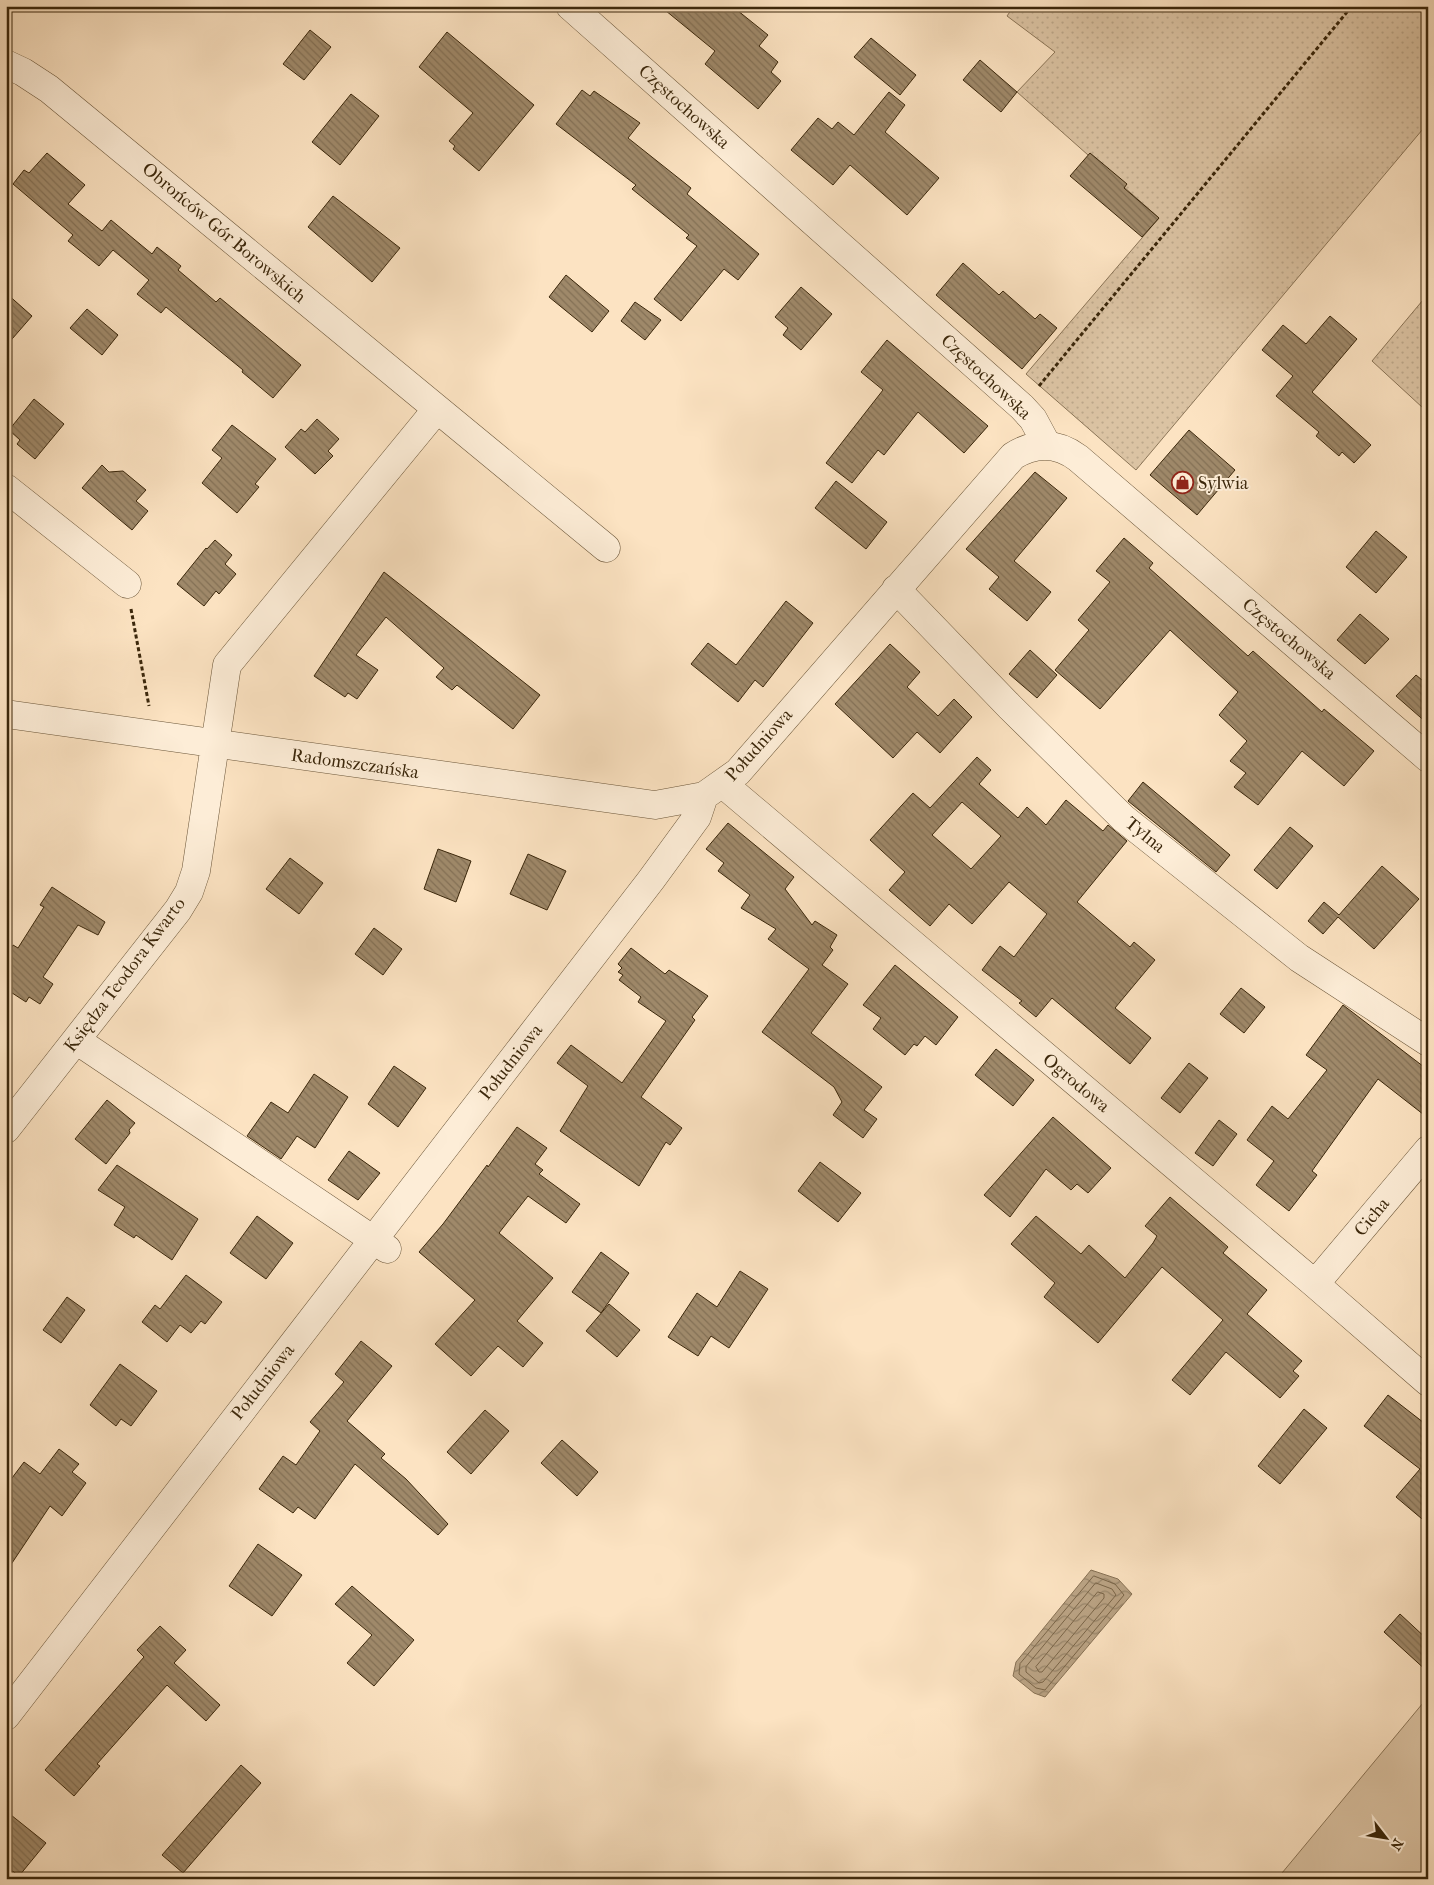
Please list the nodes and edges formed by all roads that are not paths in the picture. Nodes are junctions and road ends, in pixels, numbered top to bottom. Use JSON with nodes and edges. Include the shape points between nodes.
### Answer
{"nodes":[{"id":1,"x":570,"y":6,"type":"edge"},
{"id":2,"x":6,"y":64,"type":"edge"},
{"id":3,"x":437,"y":409,"type":"junction"},
{"id":4,"x":1047,"y":445,"type":"junction"},
{"id":5,"x":6,"y":488,"type":"edge"},
{"id":6,"x":606,"y":548,"type":"dead end"},
{"id":7,"x":127,"y":584,"type":"road end"},
{"id":8,"x":896,"y":589,"type":"junction"},
{"id":9,"x":6,"y":714,"type":"edge"},
{"id":10,"x":215,"y":745,"type":"junction"},
{"id":11,"x":1428,"y":758,"type":"edge"},
{"id":12,"x":714,"y":790,"type":"junction"},
{"id":13,"x":76,"y":1040,"type":"junction"},
{"id":14,"x":1428,"y":1042,"type":"edge"},
{"id":15,"x":6,"y":1129,"type":"edge"},
{"id":16,"x":1428,"y":1150,"type":"edge"},
{"id":17,"x":380,"y":1245,"type":"junction"},
{"id":18,"x":1315,"y":1284,"type":"junction"},
{"id":19,"x":1428,"y":1382,"type":"edge"},
{"id":20,"x":6,"y":1716,"type":"edge"}],
"edges":[{"from":1,"to":4,"type":"street","name":"Częstochowska","via":[[1022,407],[1033,419]]},
{"from":2,"to":3,"type":"street","name":"Obrońców Gór Borowskich","via":[[50,89]]},
{"from":3,"to":6,"type":"street","name":"Obrońców Gór Borowskich"},
{"from":3,"to":10,"type":"street","via":[[227,666]]},
{"from":4,"to":8,"type":"street","name":"Południowa","via":[[1028,448],[1012,456]]},
{"from":4,"to":11,"type":"street","name":"Częstochowska","via":[[1056,445],[1078,458]]},
{"from":5,"to":7,"type":"street"},
{"from":8,"to":12,"type":"street","name":"Południowa","via":[[738,772]]},
{"from":8,"to":14,"type":"street","name":"Tylna","via":[[1010,708],[1123,818],[1299,958]]},
{"from":9,"to":10,"type":"street","name":"Radomszczańska"},
{"from":10,"to":12,"type":"street","name":"Radomszczańska","via":[[654,805]]},
{"from":10,"to":13,"type":"street","name":"Księdza Teodora Kwarto","via":[[196,871],[189,892]]},
{"from":12,"to":17,"type":"street","name":"Południowa"},
{"from":12,"to":18,"type":"street","name":"Ogrodowa"},
{"from":13,"to":15,"type":"street","name":"Księdza Teodora Kwarto"},
{"from":13,"to":17,"type":"street"},
{"from":16,"to":18,"type":"street","name":"Cicha"},
{"from":17,"to":20,"type":"street","name":"Południowa"},
{"from":18,"to":19,"type":"street","name":"Ogrodowa"}]}
